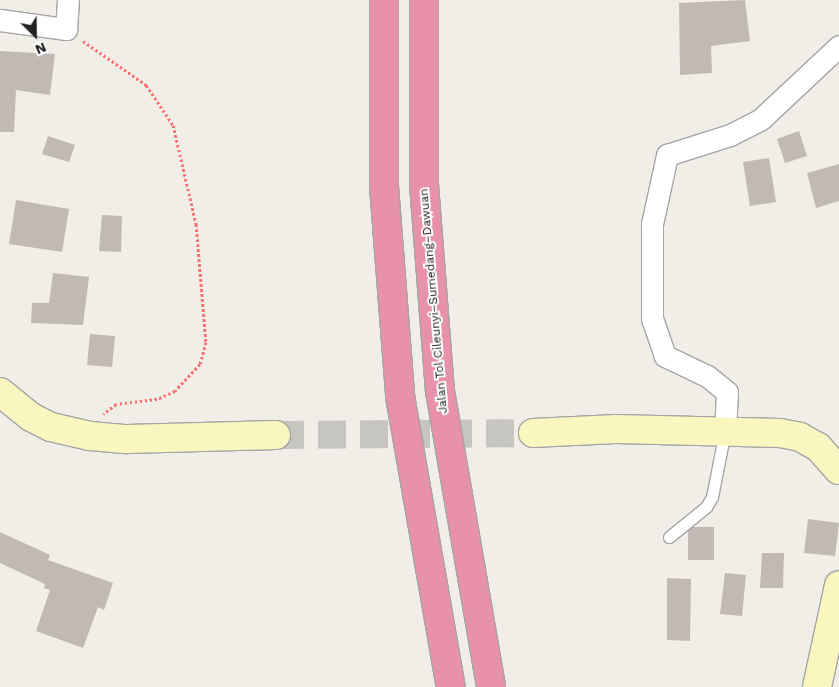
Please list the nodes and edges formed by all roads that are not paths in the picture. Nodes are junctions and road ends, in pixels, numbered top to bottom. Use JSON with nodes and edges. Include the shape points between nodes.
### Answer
{"nodes":[{"id":1,"x":68,"y":0,"type":"edge"},
{"id":2,"x":384,"y":0,"type":"edge"},
{"id":3,"x":424,"y":0,"type":"edge"},
{"id":4,"x":0,"y":20,"type":"edge"},
{"id":5,"x":836,"y":56,"type":"edge"},
{"id":6,"x":0,"y":392,"type":"edge"},
{"id":7,"x":725,"y":431,"type":"junction"},
{"id":8,"x":533,"y":433,"type":"tunnel mouth"},
{"id":9,"x":276,"y":435,"type":"tunnel mouth"},
{"id":10,"x":839,"y":470,"type":"edge"},
{"id":11,"x":669,"y":536,"type":"dead end"},
{"id":12,"x":839,"y":585,"type":"edge"},
{"id":13,"x":451,"y":687,"type":"edge"},
{"id":14,"x":492,"y":687,"type":"edge"},
{"id":15,"x":817,"y":687,"type":"edge"}],
"edges":[{"from":1,"to":4,"type":"street","via":[[66,29]]},
{"from":2,"to":13,"type":"highway","via":[[384,186],[400,396]]},
{"from":3,"to":14,"type":"highway","name":"Jalan Tol Cileunyi–Sumedang–Dawuan","via":[[424,184],[440,391]]},
{"from":5,"to":7,"type":"street","via":[[751,125],[667,155],[652,224],[652,319],[665,356],[707,376],[727,392]]},
{"from":6,"to":9,"type":"main road","via":[[31,417],[90,436],[127,439]]},
{"from":7,"to":8,"type":"main road","via":[[616,429]]},
{"from":7,"to":10,"type":"main road","via":[[800,437],[818,447]]},
{"from":7,"to":11,"type":"lane","via":[[712,497],[706,507]]},
{"from":12,"to":15,"type":"main road"}]}
